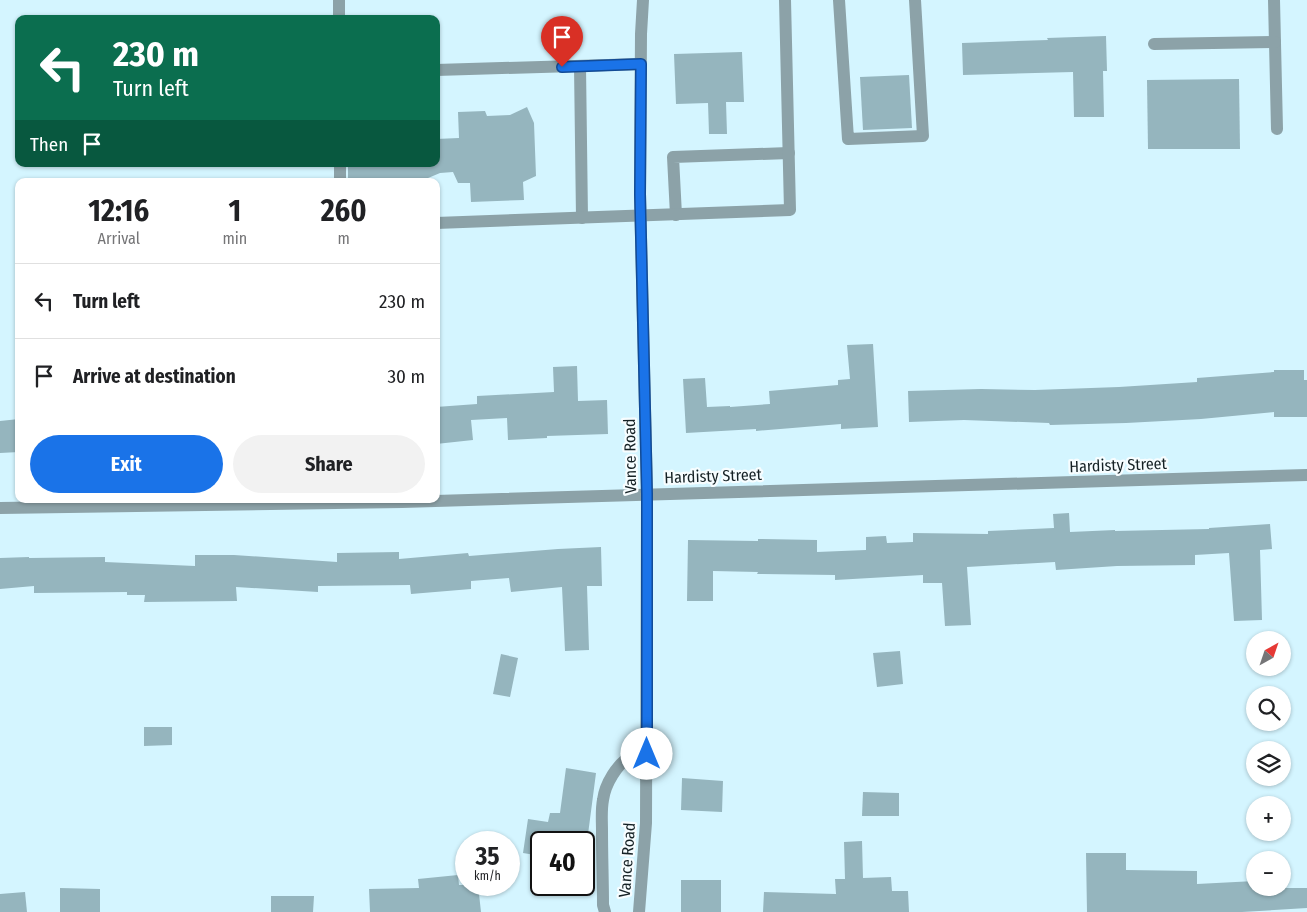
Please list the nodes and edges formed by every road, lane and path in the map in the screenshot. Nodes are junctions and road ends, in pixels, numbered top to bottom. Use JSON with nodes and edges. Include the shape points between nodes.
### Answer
{"nodes":[{"id":1,"x":339,"y":0,"type":"edge"},
{"id":2,"x":643,"y":0,"type":"edge"},
{"id":3,"x":785,"y":0,"type":"edge"},
{"id":4,"x":838,"y":0,"type":"edge"},
{"id":5,"x":914,"y":0,"type":"edge"},
{"id":6,"x":1274,"y":0,"type":"edge"},
{"id":7,"x":339,"y":15,"type":"edge"},
{"id":8,"x":1275,"y":42,"type":"junction"},
{"id":9,"x":1154,"y":44,"type":"dead end"},
{"id":10,"x":641,"y":64,"type":"junction"},
{"id":11,"x":580,"y":66,"type":"junction"},
{"id":12,"x":440,"y":70,"type":"edge"},
{"id":13,"x":1277,"y":129,"type":"dead end"},
{"id":14,"x":789,"y":153,"type":"junction"},
{"id":15,"x":676,"y":215,"type":"junction"},
{"id":16,"x":642,"y":216,"type":"junction"},
{"id":17,"x":582,"y":218,"type":"junction"},
{"id":18,"x":440,"y":223,"type":"edge"},
{"id":19,"x":1307,"y":475,"type":"edge"},
{"id":20,"x":647,"y":494,"type":"junction"},
{"id":21,"x":440,"y":501,"type":"edge"},
{"id":22,"x":335,"y":503,"type":"edge"},
{"id":23,"x":0,"y":508,"type":"edge"},
{"id":24,"x":647,"y":754,"type":"junction"},
{"id":25,"x":605,"y":912,"type":"edge"},
{"id":26,"x":639,"y":912,"type":"edge"}],
"edges":[{"from":1,"to":7,"type":"street"},
{"from":2,"to":10,"type":"street","name":"Vance Road"},
{"from":3,"to":14,"type":"street"},
{"from":4,"to":5,"type":"street","via":[[848,140],[923,136]]},
{"from":6,"to":8,"type":"street"},
{"from":8,"to":9,"type":"street"},
{"from":8,"to":13,"type":"street"},
{"from":10,"to":11,"type":"street"},
{"from":10,"to":16,"type":"street","name":"Vance Road"},
{"from":11,"to":12,"type":"street"},
{"from":11,"to":17,"type":"street"},
{"from":14,"to":15,"type":"street","via":[[790,210]]},
{"from":14,"to":15,"type":"street","via":[[673,157]]},
{"from":15,"to":16,"type":"street"},
{"from":16,"to":17,"type":"street"},
{"from":16,"to":20,"type":"street","name":"Vance Road"},
{"from":17,"to":18,"type":"street"},
{"from":19,"to":20,"type":"street","name":"Hardisty Street"},
{"from":20,"to":21,"type":"street","name":"Hardisty Street"},
{"from":20,"to":24,"type":"street","name":"Vance Road"},
{"from":22,"to":23,"type":"street","name":"Hardisty Street"},
{"from":24,"to":25,"type":"street","via":[[632,756],[623,762],[605,790],[602,801]]},
{"from":24,"to":26,"type":"street","name":"Vance Road"}]}
